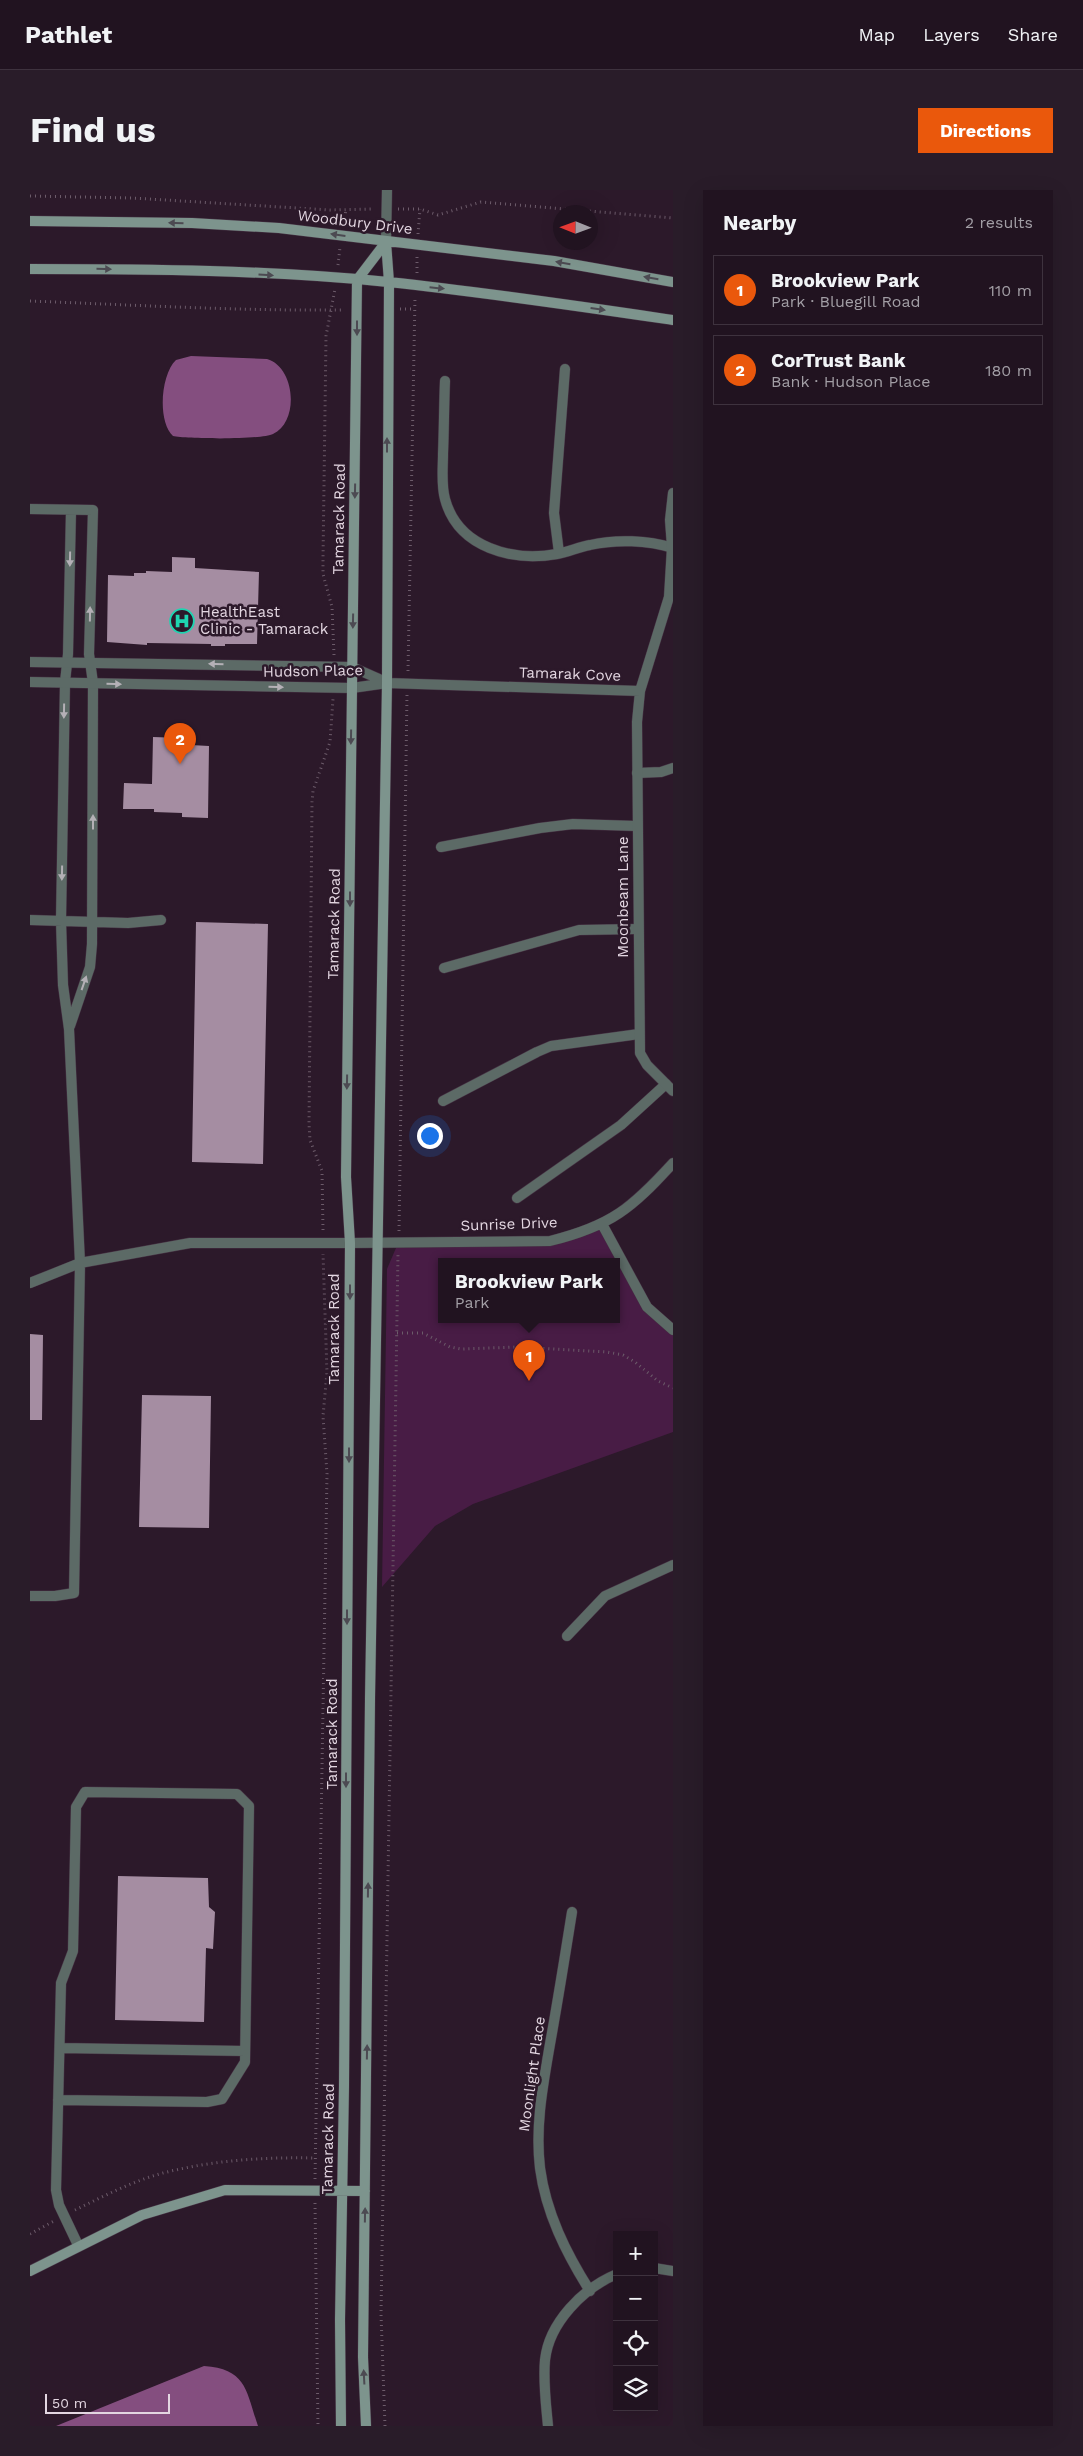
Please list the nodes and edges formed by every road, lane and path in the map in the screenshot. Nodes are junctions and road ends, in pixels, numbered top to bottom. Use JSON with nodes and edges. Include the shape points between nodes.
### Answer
{"nodes":[{"id":1,"x":387,"y":190,"type":"edge"},
{"id":2,"x":30,"y":196,"type":"edge"},
{"id":3,"x":420,"y":209,"type":"dead end"},
{"id":4,"x":673,"y":218,"type":"edge"},
{"id":5,"x":30,"y":221,"type":"edge"},
{"id":6,"x":342,"y":236,"type":"junction"},
{"id":7,"x":386,"y":242,"type":"junction"},
{"id":8,"x":30,"y":269,"type":"edge"},
{"id":9,"x":336,"y":278,"type":"junction"},
{"id":10,"x":357,"y":280,"type":"junction"},
{"id":11,"x":389,"y":282,"type":"junction"},
{"id":12,"x":673,"y":282,"type":"edge"},
{"id":13,"x":30,"y":301,"type":"edge"},
{"id":14,"x":388,"y":309,"type":"junction"},
{"id":15,"x":332,"y":310,"type":"junction"},
{"id":16,"x":357,"y":310,"type":"junction"},
{"id":17,"x":673,"y":320,"type":"edge"},
{"id":18,"x":564,"y":369,"type":"dead end"},
{"id":19,"x":445,"y":381,"type":"dead end"},
{"id":20,"x":673,"y":493,"type":"edge"},
{"id":21,"x":30,"y":509,"type":"edge"},
{"id":22,"x":71,"y":510,"type":"junction"},
{"id":23,"x":672,"y":548,"type":"edge"},
{"id":24,"x":559,"y":554,"type":"junction"},
{"id":25,"x":352,"y":649,"type":"junction"},
{"id":26,"x":387,"y":650,"type":"junction"},
{"id":27,"x":30,"y":662,"type":"edge"},
{"id":28,"x":67,"y":662,"type":"junction"},
{"id":29,"x":91,"y":663,"type":"junction"},
{"id":30,"x":352,"y":666,"type":"junction"},
{"id":31,"x":30,"y":682,"type":"edge"},
{"id":32,"x":65,"y":682,"type":"junction"},
{"id":33,"x":93,"y":683,"type":"junction"},
{"id":34,"x":387,"y":683,"type":"junction"},
{"id":35,"x":352,"y":688,"type":"junction"},
{"id":36,"x":640,"y":691,"type":"junction"},
{"id":37,"x":351,"y":710,"type":"junction"},
{"id":38,"x":386,"y":712,"type":"junction"},
{"id":39,"x":673,"y":768,"type":"edge"},
{"id":40,"x":637,"y":773,"type":"junction"},
{"id":41,"x":637,"y":826,"type":"junction"},
{"id":42,"x":441,"y":848,"type":"dead end"},
{"id":43,"x":30,"y":920,"type":"edge"},
{"id":44,"x":161,"y":920,"type":"dead end"},
{"id":45,"x":61,"y":921,"type":"junction"},
{"id":46,"x":92,"y":922,"type":"junction"},
{"id":47,"x":638,"y":929,"type":"junction"},
{"id":48,"x":444,"y":968,"type":"dead end"},
{"id":49,"x":69,"y":1029,"type":"junction"},
{"id":50,"x":639,"y":1034,"type":"junction"},
{"id":51,"x":670,"y":1088,"type":"edge"},
{"id":52,"x":443,"y":1101,"type":"dead end"},
{"id":53,"x":673,"y":1164,"type":"edge"},
{"id":54,"x":517,"y":1198,"type":"dead end"},
{"id":55,"x":324,"y":1209,"type":"dead end"},
{"id":56,"x":400,"y":1220,"type":"dead end"},
{"id":57,"x":602,"y":1224,"type":"junction"},
{"id":58,"x":350,"y":1243,"type":"junction"},
{"id":59,"x":378,"y":1243,"type":"junction"},
{"id":60,"x":398,"y":1260,"type":"dead end"},
{"id":61,"x":323,"y":1262,"type":"dead end"},
{"id":62,"x":80,"y":1263,"type":"junction"},
{"id":63,"x":30,"y":1283,"type":"edge"},
{"id":64,"x":673,"y":1330,"type":"edge"},
{"id":65,"x":397,"y":1333,"type":"junction"},
{"id":66,"x":673,"y":1388,"type":"edge"},
{"id":67,"x":673,"y":1565,"type":"edge"},
{"id":68,"x":30,"y":1596,"type":"edge"},
{"id":69,"x":567,"y":1636,"type":"dead end"},
{"id":70,"x":572,"y":1912,"type":"dead end"},
{"id":71,"x":60,"y":2048,"type":"junction"},
{"id":72,"x":245,"y":2051,"type":"junction"},
{"id":73,"x":58,"y":2100,"type":"junction"},
{"id":74,"x":316,"y":2158,"type":"junction"},
{"id":75,"x":315,"y":2190,"type":"junction"},
{"id":76,"x":342,"y":2190,"type":"junction"},
{"id":77,"x":365,"y":2191,"type":"junction"},
{"id":78,"x":64,"y":2216,"type":"junction"},
{"id":79,"x":30,"y":2234,"type":"edge"},
{"id":80,"x":78,"y":2245,"type":"junction"},
{"id":81,"x":658,"y":2268,"type":"edge"},
{"id":82,"x":673,"y":2270,"type":"edge"},
{"id":83,"x":30,"y":2271,"type":"edge"},
{"id":84,"x":614,"y":2276,"type":"edge"},
{"id":85,"x":590,"y":2291,"type":"junction"},
{"id":86,"x":318,"y":2426,"type":"edge"},
{"id":87,"x":341,"y":2426,"type":"edge"},
{"id":88,"x":366,"y":2426,"type":"edge"},
{"id":89,"x":385,"y":2426,"type":"edge"},
{"id":90,"x":548,"y":2426,"type":"edge"}],
"edges":[{"from":1,"to":7,"type":"street"},
{"from":2,"to":6,"type":"path","via":[[346,209]]},
{"from":3,"to":4,"type":"path","via":[[438,215],[481,202]]},
{"from":6,"to":5,"type":"street","name":"Woodbury Drive","one_way":true,"via":[[243,225]]},
{"from":6,"to":7,"type":"street","name":"Woodbury Drive"},
{"from":6,"to":9,"type":"path"},
{"from":7,"to":10,"type":"street"},
{"from":7,"to":11,"type":"street"},
{"from":12,"to":7,"type":"street","name":"Woodbury Drive","one_way":true,"via":[[554,261]]},
{"from":8,"to":9,"type":"street","one_way":true},
{"from":9,"to":10,"type":"street"},
{"from":9,"to":15,"type":"path"},
{"from":10,"to":11,"type":"street"},
{"from":10,"to":16,"type":"street","name":"Tamarack Road"},
{"from":11,"to":14,"type":"street"},
{"from":11,"to":17,"type":"street","one_way":true},
{"from":13,"to":15,"type":"path","via":[[299,312]]},
{"from":26,"to":14,"type":"street","one_way":true},
{"from":14,"to":26,"type":"path","via":[[413,309],[408,650]]},
{"from":15,"to":16,"type":"path"},
{"from":15,"to":25,"type":"path","via":[[326,336],[323,574],[332,608],[334,649]]},
{"from":16,"to":25,"type":"street","name":"Tamarack Road","one_way":true},
{"from":18,"to":24,"type":"street","via":[[554,513]]},
{"from":19,"to":24,"type":"street","via":[[442,482],[453,518],[469,536],[488,548],[510,555],[535,557]]},
{"from":20,"to":23,"type":"street","name":"Tamarak Cove","via":[[670,520]]},
{"from":21,"to":22,"type":"street"},
{"from":22,"to":28,"type":"street","one_way":true},
{"from":29,"to":22,"type":"street","one_way":true,"via":[[92,510]]},
{"from":23,"to":24,"type":"street","via":[[654,542],[605,543]]},
{"from":23,"to":36,"type":"street","name":"Tamarak Cove","via":[[669,597]]},
{"from":25,"to":30,"type":"street","name":"Tamarack Road"},
{"from":26,"to":34,"type":"street"},
{"from":27,"to":28,"type":"street","name":"Hudson Place"},
{"from":28,"to":29,"type":"street","name":"Hudson Place"},
{"from":28,"to":32,"type":"street"},
{"from":30,"to":29,"type":"street","name":"Hudson Place","one_way":true},
{"from":29,"to":33,"type":"street"},
{"from":30,"to":34,"type":"street","name":"Hudson Place"},
{"from":30,"to":35,"type":"street","name":"Tamarack Road"},
{"from":31,"to":32,"type":"street","name":"Hudson Place"},
{"from":32,"to":33,"type":"street","name":"Hudson Place"},
{"from":32,"to":45,"type":"street","one_way":true},
{"from":33,"to":35,"type":"street","name":"Hudson Place","one_way":true},
{"from":46,"to":33,"type":"street","one_way":true},
{"from":34,"to":35,"type":"street","name":"Hudson Place"},
{"from":34,"to":36,"type":"street","name":"Tamarak Cove"},
{"from":34,"to":38,"type":"street"},
{"from":35,"to":37,"type":"street","name":"Tamarack Road"},
{"from":36,"to":40,"type":"street","name":"Moonbeam Lane"},
{"from":37,"to":55,"type":"path","via":[[333,710],[330,742],[312,802],[308,1124],[310,1140],[322,1171]]},
{"from":37,"to":58,"type":"street","name":"Tamarack Road","one_way":true,"via":[[346,1177]]},
{"from":38,"to":56,"type":"path","via":[[407,712]]},
{"from":38,"to":59,"type":"street"},
{"from":39,"to":40,"type":"street"},
{"from":40,"to":41,"type":"street","name":"Moonbeam Lane"},
{"from":41,"to":42,"type":"street","via":[[573,824]]},
{"from":41,"to":47,"type":"street","name":"Moonbeam Lane"},
{"from":43,"to":45,"type":"street"},
{"from":44,"to":46,"type":"street"},
{"from":45,"to":46,"type":"street"},
{"from":45,"to":49,"type":"street","via":[[63,985]]},
{"from":49,"to":46,"type":"street","one_way":true,"via":[[90,968]]},
{"from":47,"to":48,"type":"street","via":[[580,930]]},
{"from":47,"to":50,"type":"street","name":"Moonbeam Lane"},
{"from":49,"to":62,"type":"street"},
{"from":50,"to":51,"type":"street","name":"Moonbeam Lane","via":[[640,1053]]},
{"from":50,"to":52,"type":"street","via":[[551,1046]]},
{"from":51,"to":54,"type":"street"},
{"from":53,"to":57,"type":"street","name":"Sunrise Drive","via":[[640,1199]]},
{"from":57,"to":59,"type":"street","name":"Sunrise Drive","via":[[550,1241]]},
{"from":57,"to":64,"type":"street","via":[[647,1307]]},
{"from":58,"to":59,"type":"street","name":"Sunrise Drive"},
{"from":58,"to":62,"type":"street","name":"Sunrise Drive","via":[[190,1243]]},
{"from":58,"to":76,"type":"street","name":"Tamarack Road","one_way":true},
{"from":77,"to":59,"type":"street","one_way":true},
{"from":60,"to":65,"type":"path"},
{"from":61,"to":74,"type":"path","via":[[327,1372],[323,1416],[327,1474]]},
{"from":62,"to":63,"type":"street","name":"Sunrise Drive"},
{"from":62,"to":68,"type":"street","via":[[74,1593]]},
{"from":65,"to":66,"type":"path","via":[[423,1333],[461,1349],[524,1347],[607,1352],[622,1355]]},
{"from":65,"to":89,"type":"path","via":[[381,2314]]},
{"from":67,"to":69,"type":"street","via":[[605,1596]]},
{"from":70,"to":85,"type":"street","name":"Moonlight Place","via":[[540,2107],[538,2141],[547,2200],[557,2231]]},
{"from":71,"to":72,"type":"street"},
{"from":71,"to":72,"type":"street","via":[[61,1983],[73,1951],[76,1807],[85,1792],[237,1794],[249,1806]]},
{"from":71,"to":73,"type":"street"},
{"from":72,"to":73,"type":"street","via":[[245,2062],[222,2099],[207,2102]]},
{"from":73,"to":78,"type":"street","via":[[56,2190]]},
{"from":74,"to":75,"type":"path"},
{"from":74,"to":78,"type":"path","via":[[239,2160],[162,2174],[118,2189]]},
{"from":75,"to":76,"type":"street"},
{"from":75,"to":80,"type":"street","via":[[225,2190],[142,2215]]},
{"from":75,"to":86,"type":"path"},
{"from":76,"to":77,"type":"street"},
{"from":76,"to":87,"type":"street","name":"Tamarack Road"},
{"from":88,"to":77,"type":"street","one_way":true,"via":[[363,2357]]},
{"from":78,"to":79,"type":"path"},
{"from":78,"to":80,"type":"street"},
{"from":80,"to":83,"type":"street"},
{"from":81,"to":82,"type":"street"},
{"from":84,"to":85,"type":"street"},
{"from":85,"to":90,"type":"street","via":[[564,2316],[552,2334],[545,2359]]}]}
